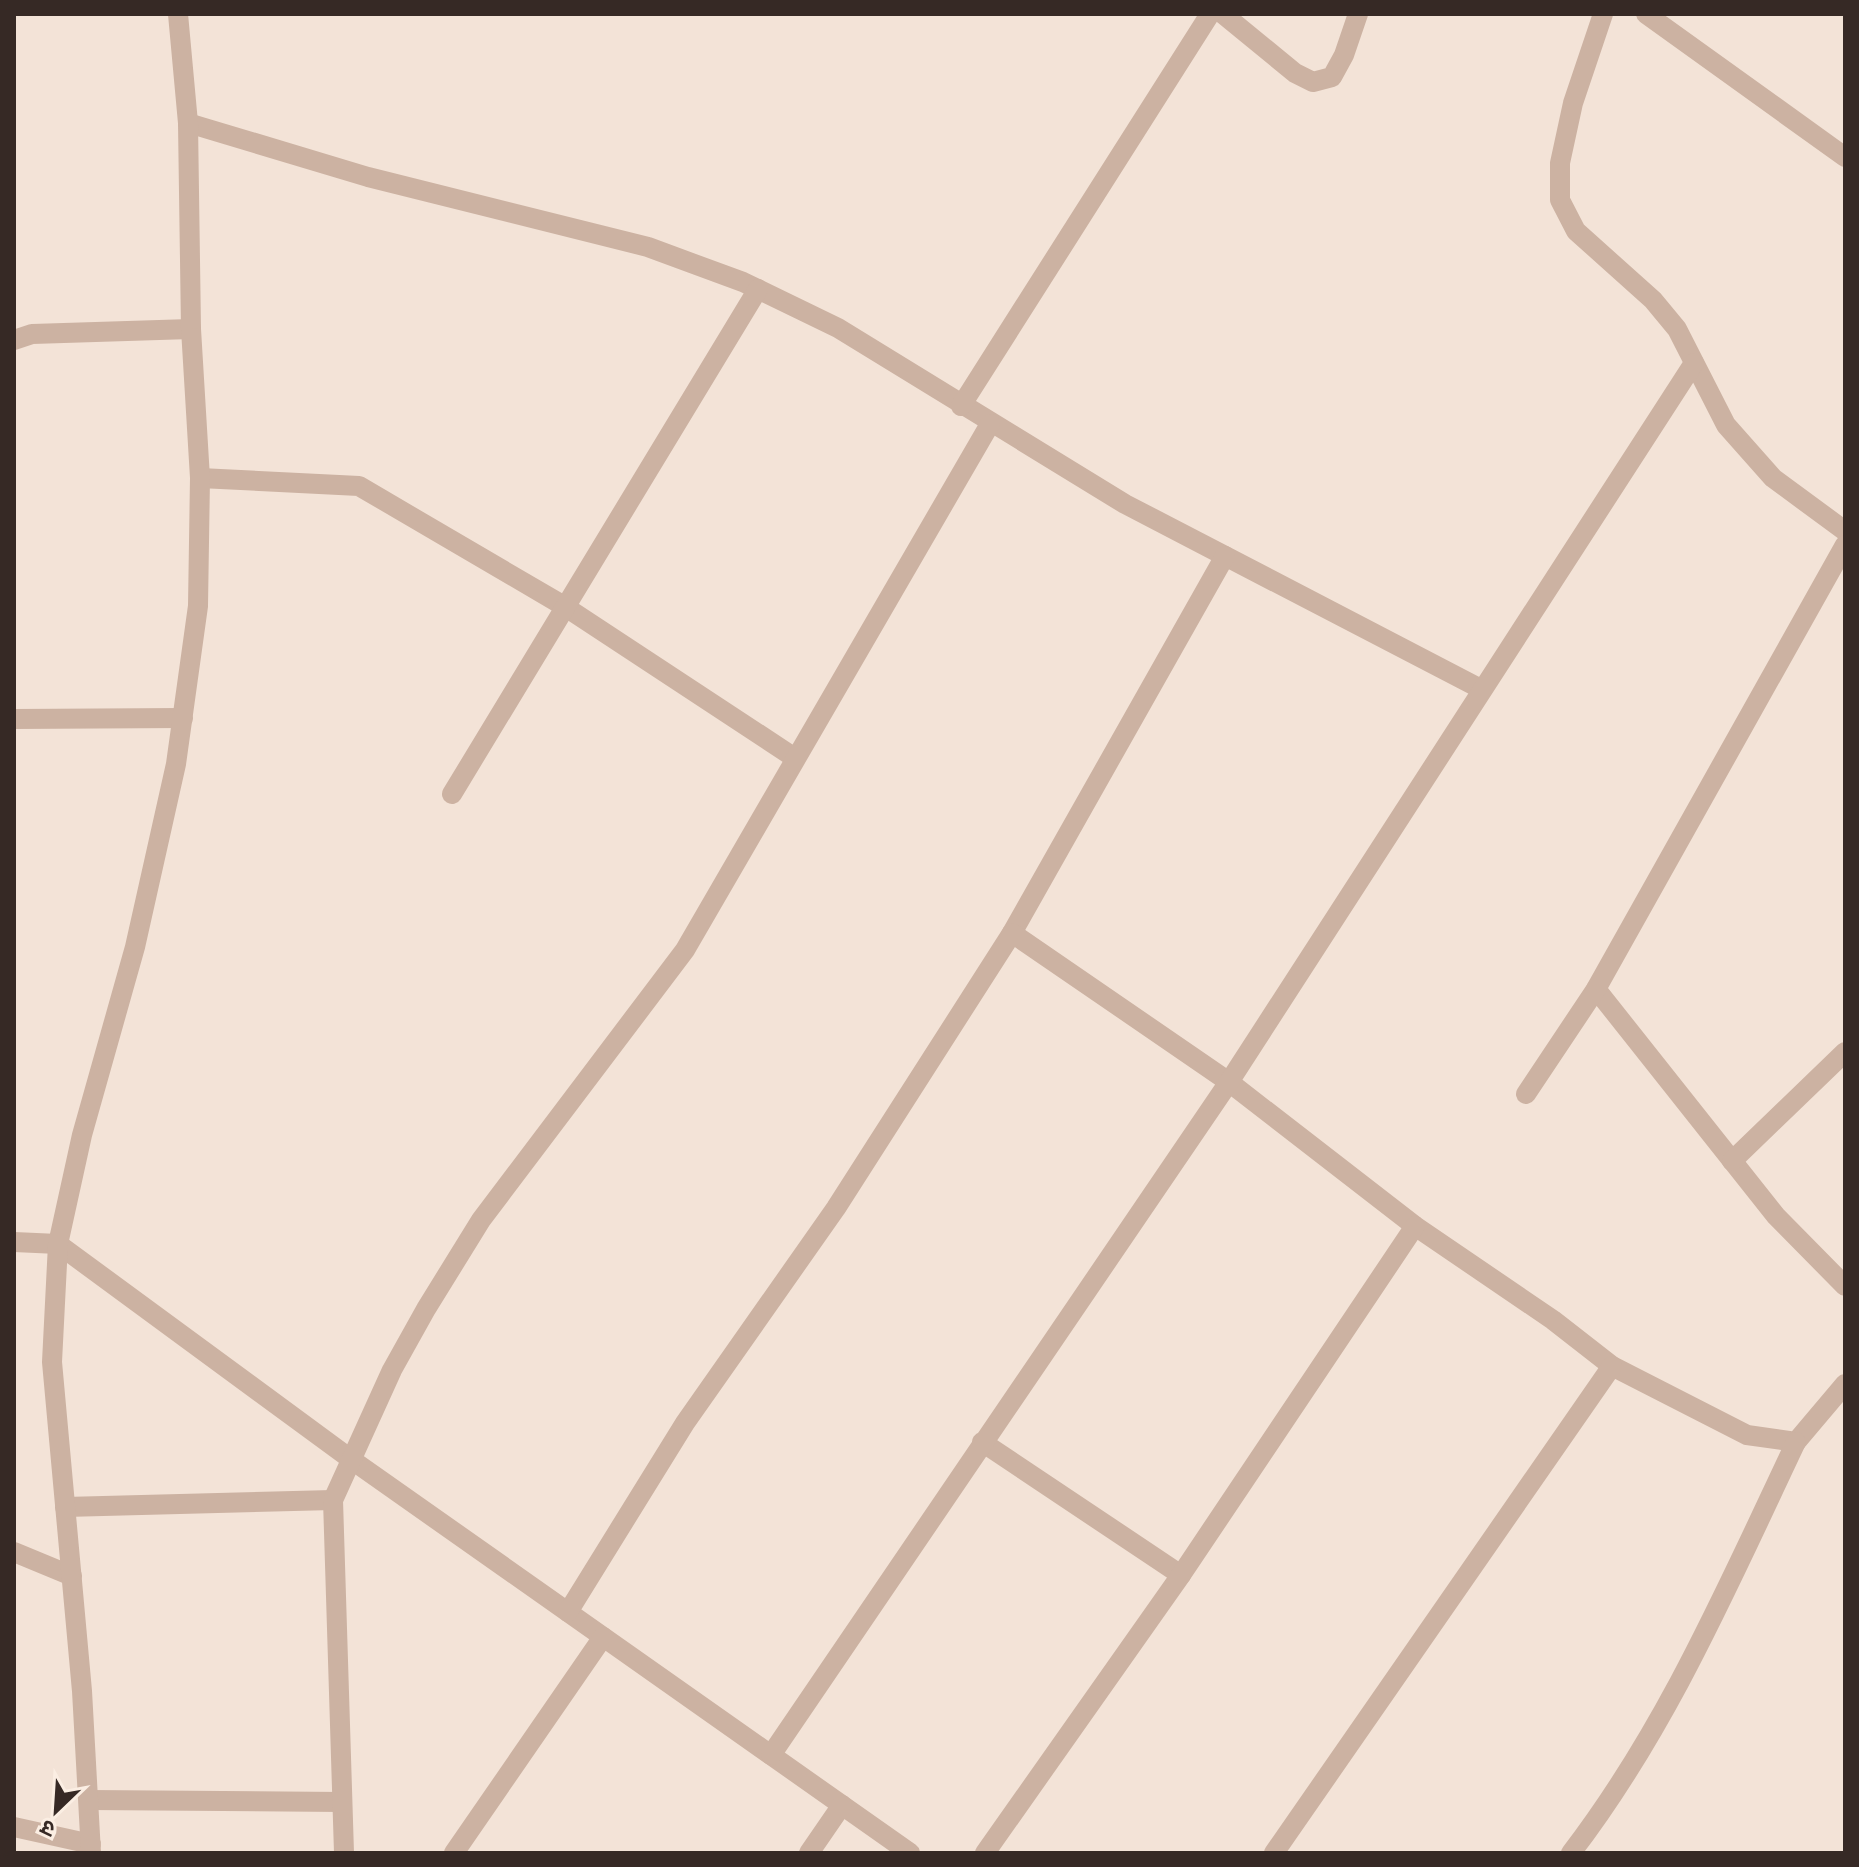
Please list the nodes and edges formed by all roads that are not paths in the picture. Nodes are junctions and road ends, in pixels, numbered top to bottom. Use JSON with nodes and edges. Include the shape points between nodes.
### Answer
{"nodes":[{"id":1,"x":178,"y":14,"type":"edge"},
{"id":2,"x":1210,"y":14,"type":"edge"},
{"id":3,"x":1223,"y":14,"type":"edge"},
{"id":4,"x":1358,"y":14,"type":"edge"},
{"id":5,"x":1603,"y":14,"type":"edge"},
{"id":6,"x":1646,"y":14,"type":"edge"},
{"id":7,"x":188,"y":123,"type":"junction"},
{"id":8,"x":1845,"y":157,"type":"edge"},
{"id":9,"x":758,"y":289,"type":"junction"},
{"id":10,"x":191,"y":329,"type":"junction"},
{"id":11,"x":14,"y":340,"type":"edge"},
{"id":12,"x":1694,"y":363,"type":"junction"},
{"id":13,"x":961,"y":406,"type":"junction"},
{"id":14,"x":990,"y":424,"type":"junction"},
{"id":15,"x":200,"y":478,"type":"junction"},
{"id":16,"x":1845,"y":531,"type":"edge"},
{"id":17,"x":1845,"y":545,"type":"edge"},
{"id":18,"x":1225,"y":556,"type":"junction"},
{"id":19,"x":564,"y":606,"type":"junction"},
{"id":20,"x":1481,"y":689,"type":"junction"},
{"id":21,"x":183,"y":718,"type":"junction"},
{"id":22,"x":14,"y":719,"type":"edge"},
{"id":23,"x":795,"y":758,"type":"junction"},
{"id":24,"x":452,"y":794,"type":"dead end"},
{"id":25,"x":1012,"y":933,"type":"junction"},
{"id":26,"x":1596,"y":989,"type":"junction"},
{"id":27,"x":1845,"y":1052,"type":"edge"},
{"id":28,"x":1229,"y":1082,"type":"junction"},
{"id":29,"x":1526,"y":1094,"type":"dead end"},
{"id":30,"x":1732,"y":1161,"type":"junction"},
{"id":31,"x":1415,"y":1226,"type":"junction"},
{"id":32,"x":14,"y":1242,"type":"edge"},
{"id":33,"x":58,"y":1244,"type":"junction"},
{"id":34,"x":1845,"y":1286,"type":"edge"},
{"id":35,"x":1612,"y":1366,"type":"junction"},
{"id":36,"x":1845,"y":1384,"type":"edge"},
{"id":37,"x":982,"y":1442,"type":"junction"},
{"id":38,"x":1796,"y":1442,"type":"junction"},
{"id":39,"x":352,"y":1460,"type":"junction"},
{"id":40,"x":333,"y":1500,"type":"junction"},
{"id":41,"x":65,"y":1507,"type":"junction"},
{"id":42,"x":14,"y":1552,"type":"edge"},
{"id":43,"x":1181,"y":1575,"type":"junction"},
{"id":44,"x":72,"y":1576,"type":"junction"},
{"id":45,"x":568,"y":1612,"type":"junction"},
{"id":46,"x":603,"y":1637,"type":"junction"},
{"id":47,"x":771,"y":1755,"type":"junction"},
{"id":48,"x":89,"y":1800,"type":"junction"},
{"id":49,"x":342,"y":1802,"type":"junction"},
{"id":50,"x":842,"y":1805,"type":"junction"},
{"id":51,"x":14,"y":1827,"type":"edge"},
{"id":52,"x":91,"y":1849,"type":"edge"},
{"id":53,"x":344,"y":1853,"type":"edge"},
{"id":54,"x":454,"y":1853,"type":"edge"},
{"id":55,"x":809,"y":1853,"type":"edge"},
{"id":56,"x":910,"y":1853,"type":"edge"},
{"id":57,"x":985,"y":1853,"type":"edge"},
{"id":58,"x":1274,"y":1853,"type":"edge"},
{"id":59,"x":1571,"y":1853,"type":"edge"}],
"edges":[{"from":1,"to":7,"type":"street"},
{"from":2,"to":13,"type":"street"},
{"from":3,"to":4,"type":"street","via":[[1313,82],[1332,77]]},
{"from":5,"to":12,"type":"street","via":[[1573,103],[1560,163],[1560,200],[1576,231],[1653,300],[1677,329]]},
{"from":6,"to":8,"type":"street"},
{"from":7,"to":9,"type":"street","via":[[368,177],[648,247]]},
{"from":7,"to":10,"type":"street"},
{"from":9,"to":13,"type":"street","via":[[838,328]]},
{"from":9,"to":19,"type":"street"},
{"from":10,"to":11,"type":"street","via":[[32,334]]},
{"from":10,"to":15,"type":"street"},
{"from":12,"to":16,"type":"street","via":[[1726,425],[1773,478]]},
{"from":12,"to":20,"type":"street"},
{"from":13,"to":14,"type":"street"},
{"from":14,"to":18,"type":"street"},
{"from":14,"to":23,"type":"street"},
{"from":15,"to":19,"type":"street","via":[[359,486]]},
{"from":15,"to":21,"type":"street","via":[[198,606]]},
{"from":17,"to":26,"type":"street"},
{"from":18,"to":20,"type":"street"},
{"from":18,"to":25,"type":"street"},
{"from":19,"to":23,"type":"street"},
{"from":19,"to":24,"type":"street"},
{"from":20,"to":28,"type":"street"},
{"from":21,"to":22,"type":"street"},
{"from":21,"to":33,"type":"street","via":[[135,947],[82,1135]]},
{"from":23,"to":39,"type":"street","via":[[685,950],[481,1220],[392,1370]]},
{"from":25,"to":28,"type":"street"},
{"from":25,"to":45,"type":"street","via":[[836,1208],[685,1423]]},
{"from":26,"to":29,"type":"street"},
{"from":26,"to":30,"type":"street"},
{"from":27,"to":30,"type":"street"},
{"from":28,"to":31,"type":"street"},
{"from":28,"to":37,"type":"street"},
{"from":30,"to":34,"type":"street","via":[[1776,1216]]},
{"from":31,"to":35,"type":"street"},
{"from":31,"to":43,"type":"street"},
{"from":32,"to":33,"type":"street"},
{"from":33,"to":39,"type":"street"},
{"from":33,"to":41,"type":"street","via":[[52,1362]]},
{"from":35,"to":38,"type":"street","via":[[1747,1435]]},
{"from":35,"to":58,"type":"street"},
{"from":36,"to":38,"type":"street"},
{"from":37,"to":43,"type":"street"},
{"from":37,"to":47,"type":"street"},
{"from":38,"to":59,"type":"street","via":[[1689,1670]]},
{"from":39,"to":40,"type":"street"},
{"from":39,"to":45,"type":"street"},
{"from":40,"to":41,"type":"street"},
{"from":40,"to":49,"type":"street"},
{"from":41,"to":44,"type":"street"},
{"from":42,"to":44,"type":"street"},
{"from":43,"to":57,"type":"street"},
{"from":44,"to":48,"type":"street"},
{"from":45,"to":46,"type":"street"},
{"from":46,"to":47,"type":"street"},
{"from":46,"to":54,"type":"street"},
{"from":47,"to":50,"type":"street"},
{"from":48,"to":49,"type":"street"},
{"from":48,"to":52,"type":"street"},
{"from":49,"to":53,"type":"street"},
{"from":50,"to":55,"type":"street"},
{"from":50,"to":56,"type":"street"},
{"from":51,"to":52,"type":"street"}]}
